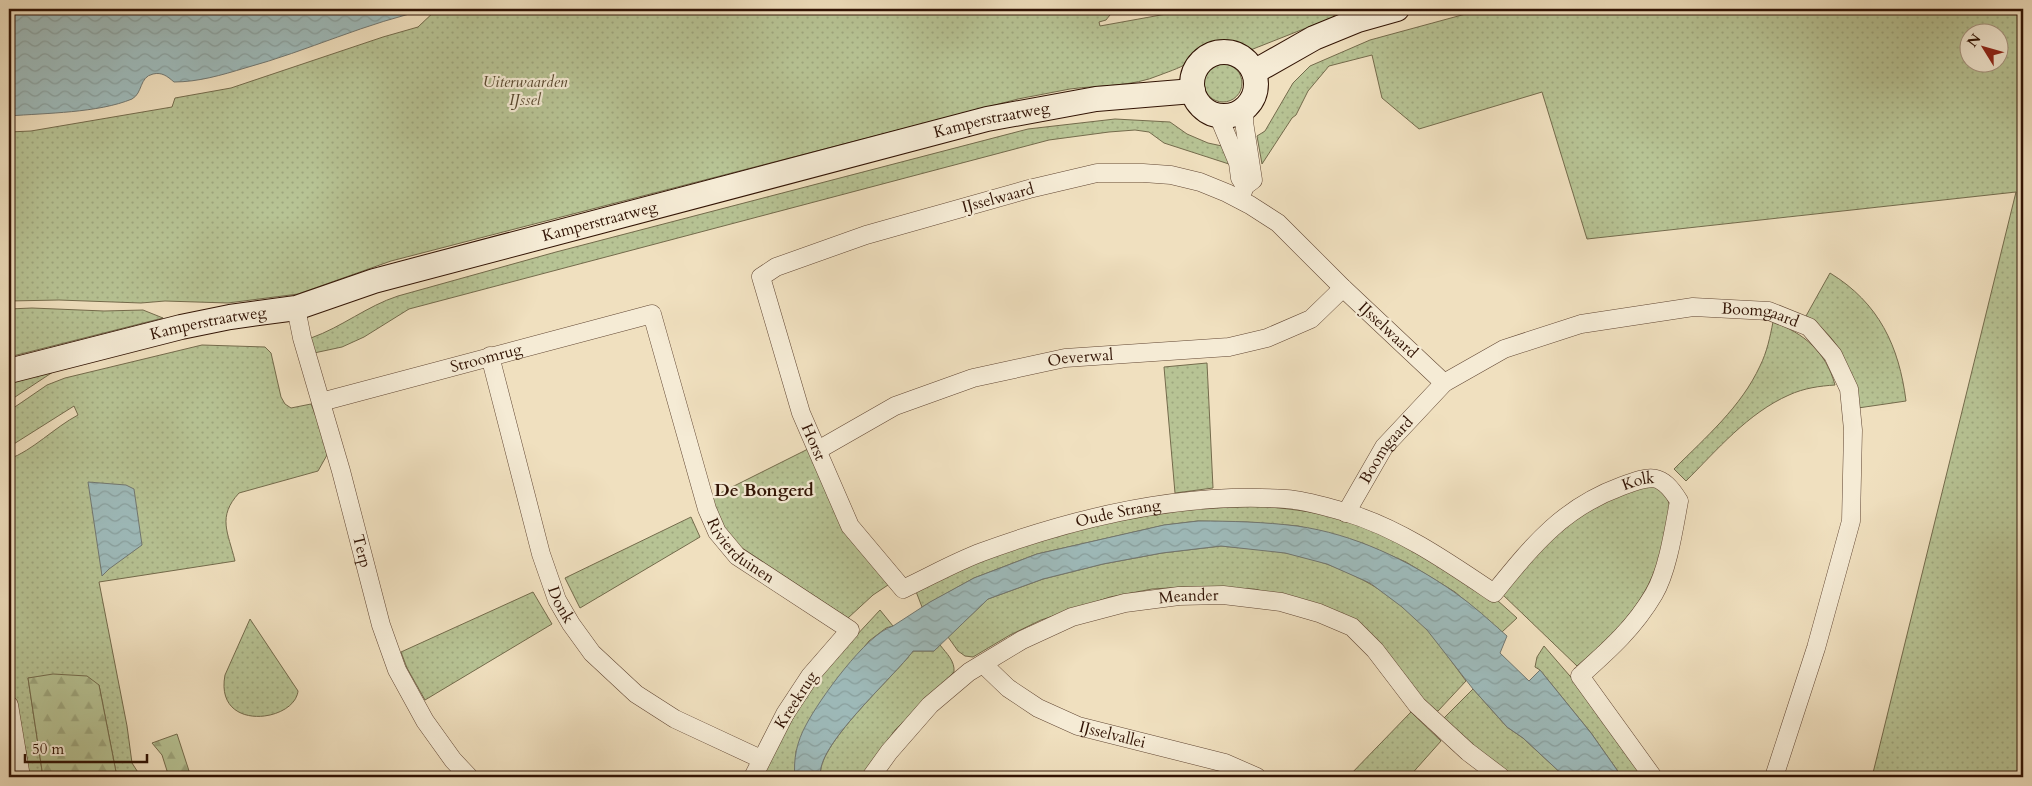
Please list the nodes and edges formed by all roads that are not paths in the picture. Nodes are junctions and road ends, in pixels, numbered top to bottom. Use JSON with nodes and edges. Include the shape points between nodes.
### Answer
{"nodes":[{"id":1,"x":1397,"y":9,"type":"edge"},
{"id":2,"x":1254,"y":72,"type":"junction"},
{"id":3,"x":1193,"y":91,"type":"junction"},
{"id":4,"x":1245,"y":108,"type":"junction"},
{"id":5,"x":1218,"y":115,"type":"junction"},
{"id":6,"x":1243,"y":193,"type":"junction"},
{"id":7,"x":762,"y":277,"type":"joint"},
{"id":8,"x":1343,"y":288,"type":"junction"},
{"id":9,"x":296,"y":308,"type":"junction"},
{"id":10,"x":652,"y":314,"type":"joint"},
{"id":11,"x":490,"y":356,"type":"junction"},
{"id":12,"x":9,"y":371,"type":"edge"},
{"id":13,"x":1444,"y":383,"type":"junction"},
{"id":14,"x":321,"y":402,"type":"junction"},
{"id":15,"x":818,"y":450,"type":"junction"},
{"id":16,"x":1346,"y":513,"type":"junction"},
{"id":17,"x":903,"y":589,"type":"joint"},
{"id":18,"x":850,"y":630,"type":"joint"},
{"id":19,"x":983,"y":664,"type":"junction"},
{"id":20,"x":9,"y":705,"type":"edge"},
{"id":21,"x":761,"y":759,"type":"junction"},
{"id":22,"x":20,"y":777,"type":"edge"},
{"id":23,"x":469,"y":777,"type":"edge"},
{"id":24,"x":753,"y":777,"type":"edge"},
{"id":25,"x":871,"y":777,"type":"edge"},
{"id":26,"x":1257,"y":777,"type":"edge"},
{"id":27,"x":1501,"y":777,"type":"edge"},
{"id":28,"x":1653,"y":777,"type":"edge"},
{"id":29,"x":1774,"y":777,"type":"edge"}],
"edges":[{"from":1,"to":2,"type":"main road","via":[[1314,38]]},
{"from":2,"to":3,"type":"main road","via":[[1246,60],[1235,53],[1209,56],[1193,77]]},
{"from":2,"to":4,"type":"main road","via":[[1256,91]]},
{"from":3,"to":5,"type":"main road","via":[[1202,107]]},
{"from":3,"to":9,"type":"main road","name":"Kamperstraatweg","via":[[1096,99],[987,119],[374,281]]},
{"from":4,"to":5,"type":"main road","via":[[1233,114]]},
{"from":4,"to":6,"type":"street","via":[[1244,122],[1253,180]]},
{"from":5,"to":6,"type":"street","via":[[1238,162]]},
{"from":6,"to":7,"type":"street","name":"IJsselwaard","via":[[1171,176],[1097,173],[866,235],[776,268]]},
{"from":6,"to":8,"type":"street","name":"IJsselwaard"},
{"from":7,"to":15,"type":"street","name":"Horst","via":[[801,414]]},
{"from":8,"to":13,"type":"street","name":"IJsselwaard"},
{"from":8,"to":15,"type":"street","name":"Oeverwal","via":[[1311,319],[1267,338],[1229,347],[1065,358],[973,378],[895,406]]},
{"from":9,"to":12,"type":"main road","name":"Kamperstraatweg","via":[[181,327]]},
{"from":9,"to":14,"type":"street","name":"Terp"},
{"from":10,"to":11,"type":"street","name":"Stroomrug"},
{"from":10,"to":18,"type":"street","name":"Rivierduinen","via":[[716,532],[737,556]]},
{"from":11,"to":14,"type":"street","name":"Stroomrug"},
{"from":11,"to":21,"type":"street","name":"Donk","via":[[541,554],[571,624],[592,653],[636,694],[675,719]]},
{"from":13,"to":16,"type":"street","name":"Boomgaard","via":[[1384,447]]},
{"from":13,"to":29,"type":"street","name":"Boomgaard","via":[[1504,350],[1581,324],[1693,307],[1769,312],[1809,327],[1833,355],[1850,389],[1854,430],[1851,521],[1816,648]]},
{"from":14,"to":23,"type":"street","name":"Terp","via":[[381,625],[397,670],[425,722]]},
{"from":15,"to":17,"type":"street","name":"Horst","via":[[850,526]]},
{"from":16,"to":17,"type":"street","name":"Oude Strang","via":[[1287,499],[1212,499],[1099,515],[980,552]]},
{"from":16,"to":28,"type":"street","name":"Kolk","via":[[1393,531],[1450,563],[1494,593],[1534,543],[1568,513],[1603,493],[1644,478],[1657,478],[1671,488],[1679,501],[1670,550],[1655,592],[1624,636],[1580,676]]},
{"from":18,"to":21,"type":"street","name":"Kreekrug","via":[[810,676]]},
{"from":19,"to":25,"type":"street","name":"Meander","via":[[930,705]]},
{"from":19,"to":26,"type":"street","name":"IJsselvallei","via":[[1008,688],[1038,708],[1078,726],[1225,762]]},
{"from":19,"to":27,"type":"street","name":"Meander","via":[[1022,640],[1072,618],[1125,603],[1178,596],[1223,595],[1281,602],[1320,613],[1352,627],[1375,650],[1417,705]]},
{"from":20,"to":22,"type":"street"},
{"from":21,"to":24,"type":"street","name":"Kreekrug"}]}
